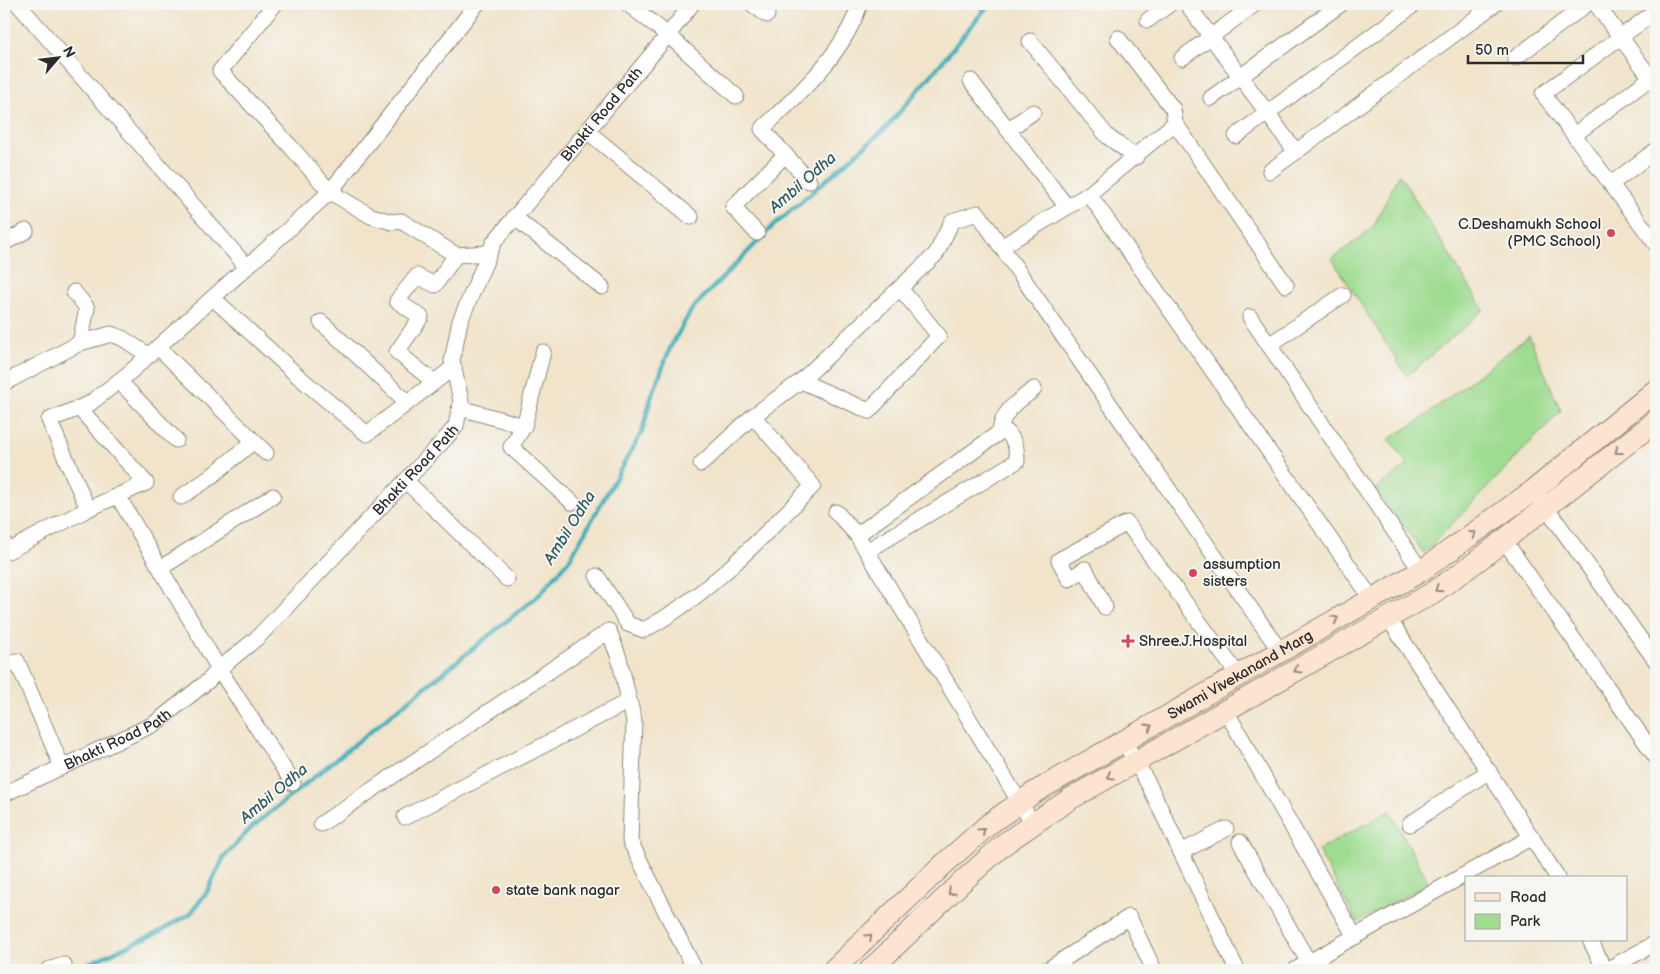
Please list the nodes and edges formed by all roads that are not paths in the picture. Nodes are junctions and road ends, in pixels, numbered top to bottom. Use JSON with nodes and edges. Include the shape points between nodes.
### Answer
{"nodes":[{"id":1,"x":18,"y":4,"type":"edge"},
{"id":2,"x":275,"y":4,"type":"edge"},
{"id":3,"x":477,"y":4,"type":"edge"},
{"id":4,"x":628,"y":4,"type":"edge"},
{"id":5,"x":692,"y":4,"type":"edge"},
{"id":6,"x":752,"y":4,"type":"edge"},
{"id":7,"x":860,"y":4,"type":"edge"},
{"id":8,"x":1170,"y":4,"type":"edge"},
{"id":9,"x":1187,"y":4,"type":"edge"},
{"id":10,"x":1255,"y":4,"type":"edge"},
{"id":11,"x":1341,"y":4,"type":"edge"},
{"id":12,"x":1415,"y":4,"type":"edge"},
{"id":13,"x":1495,"y":4,"type":"edge"},
{"id":14,"x":1587,"y":4,"type":"edge"},
{"id":15,"x":1596,"y":4,"type":"edge"},
{"id":16,"x":1656,"y":11,"type":"edge"},
{"id":17,"x":767,"y":15,"type":"dead end"},
{"id":18,"x":1148,"y":20,"type":"dead end"},
{"id":19,"x":668,"y":35,"type":"junction"},
{"id":20,"x":1211,"y":36,"type":"junction"},
{"id":21,"x":1621,"y":37,"type":"junction"},
{"id":22,"x":1118,"y":38,"type":"dead end"},
{"id":23,"x":1030,"y":41,"type":"dead end"},
{"id":24,"x":1182,"y":58,"type":"dead end"},
{"id":25,"x":1515,"y":58,"type":"dead end"},
{"id":26,"x":1240,"y":76,"type":"junction"},
{"id":27,"x":1655,"y":79,"type":"edge"},
{"id":28,"x":970,"y":81,"type":"dead end"},
{"id":29,"x":736,"y":96,"type":"dead end"},
{"id":30,"x":1211,"y":98,"type":"dead end"},
{"id":31,"x":1032,"y":112,"type":"dead end"},
{"id":32,"x":1267,"y":113,"type":"junction"},
{"id":33,"x":1175,"y":123,"type":"junction"},
{"id":34,"x":1008,"y":130,"type":"junction"},
{"id":35,"x":587,"y":131,"type":"junction"},
{"id":36,"x":1574,"y":135,"type":"junction"},
{"id":37,"x":1236,"y":136,"type":"dead end"},
{"id":38,"x":1656,"y":150,"type":"edge"},
{"id":39,"x":1296,"y":152,"type":"junction"},
{"id":40,"x":785,"y":155,"type":"junction"},
{"id":41,"x":1136,"y":157,"type":"junction"},
{"id":42,"x":1270,"y":171,"type":"dead end"},
{"id":43,"x":809,"y":181,"type":"dead end"},
{"id":44,"x":1611,"y":184,"type":"junction"},
{"id":45,"x":330,"y":192,"type":"junction"},
{"id":46,"x":1089,"y":194,"type":"junction"},
{"id":47,"x":1067,"y":207,"type":"junction"},
{"id":48,"x":691,"y":217,"type":"dead end"},
{"id":49,"x":514,"y":218,"type":"junction"},
{"id":50,"x":26,"y":231,"type":"dead end"},
{"id":51,"x":757,"y":233,"type":"dead end"},
{"id":52,"x":1655,"y":240,"type":"edge"},
{"id":53,"x":4,"y":242,"type":"edge"},
{"id":54,"x":1001,"y":247,"type":"junction"},
{"id":55,"x":489,"y":253,"type":"junction"},
{"id":56,"x":456,"y":255,"type":"junction"},
{"id":57,"x":247,"y":268,"type":"junction"},
{"id":58,"x":1286,"y":285,"type":"dead end"},
{"id":59,"x":602,"y":286,"type":"dead end"},
{"id":60,"x":900,"y":288,"type":"junction"},
{"id":61,"x":74,"y":292,"type":"dead end"},
{"id":62,"x":1342,"y":295,"type":"dead end"},
{"id":63,"x":213,"y":298,"type":"junction"},
{"id":64,"x":1250,"y":317,"type":"dead end"},
{"id":65,"x":321,"y":322,"type":"dead end"},
{"id":66,"x":80,"y":343,"type":"junction"},
{"id":67,"x":1269,"y":345,"type":"junction"},
{"id":68,"x":153,"y":351,"type":"junction"},
{"id":69,"x":543,"y":352,"type":"dead end"},
{"id":70,"x":454,"y":367,"type":"junction"},
{"id":71,"x":119,"y":381,"type":"junction"},
{"id":72,"x":801,"y":381,"type":"junction"},
{"id":73,"x":434,"y":382,"type":"junction"},
{"id":74,"x":4,"y":383,"type":"edge"},
{"id":75,"x":1034,"y":389,"type":"dead end"},
{"id":76,"x":1656,"y":390,"type":"edge"},
{"id":77,"x":407,"y":402,"type":"junction"},
{"id":78,"x":79,"y":408,"type":"junction"},
{"id":79,"x":460,"y":408,"type":"junction"},
{"id":80,"x":753,"y":416,"type":"junction"},
{"id":81,"x":1656,"y":421,"type":"edge"},
{"id":82,"x":524,"y":426,"type":"junction"},
{"id":83,"x":1000,"y":432,"type":"junction"},
{"id":84,"x":176,"y":440,"type":"dead end"},
{"id":85,"x":254,"y":441,"type":"junction"},
{"id":86,"x":266,"y":453,"type":"dead end"},
{"id":87,"x":701,"y":464,"type":"dead end"},
{"id":88,"x":406,"y":481,"type":"junction"},
{"id":89,"x":1534,"y":490,"type":"junction"},
{"id":90,"x":118,"y":496,"type":"junction"},
{"id":91,"x":273,"y":496,"type":"dead end"},
{"id":92,"x":181,"y":497,"type":"dead end"},
{"id":93,"x":572,"y":502,"type":"dead end"},
{"id":94,"x":1547,"y":507,"type":"junction"},
{"id":95,"x":88,"y":509,"type":"junction"},
{"id":96,"x":836,"y":512,"type":"dead end"},
{"id":97,"x":857,"y":536,"type":"junction"},
{"id":98,"x":1504,"y":540,"type":"junction"},
{"id":99,"x":4,"y":543,"type":"edge"},
{"id":100,"x":866,"y":551,"type":"junction"},
{"id":101,"x":161,"y":568,"type":"junction"},
{"id":102,"x":1421,"y":570,"type":"junction"},
{"id":103,"x":597,"y":576,"type":"dead end"},
{"id":104,"x":507,"y":579,"type":"dead end"},
{"id":105,"x":1372,"y":599,"type":"junction"},
{"id":106,"x":1105,"y":607,"type":"dead end"},
{"id":107,"x":1389,"y":619,"type":"junction"},
{"id":108,"x":1280,"y":651,"type":"junction"},
{"id":109,"x":1656,"y":661,"type":"edge"},
{"id":110,"x":4,"y":667,"type":"edge"},
{"id":111,"x":219,"y":669,"type":"junction"},
{"id":112,"x":1238,"y":675,"type":"junction"},
{"id":113,"x":629,"y":701,"type":"junction"},
{"id":114,"x":1226,"y":711,"type":"junction"},
{"id":115,"x":1124,"y":741,"type":"junction"},
{"id":116,"x":1656,"y":757,"type":"edge"},
{"id":117,"x":1137,"y":761,"type":"junction"},
{"id":118,"x":62,"y":767,"type":"junction"},
{"id":119,"x":1489,"y":771,"type":"junction"},
{"id":120,"x":293,"y":783,"type":"dead end"},
{"id":121,"x":4,"y":794,"type":"edge"},
{"id":122,"x":1020,"y":802,"type":"junction"},
{"id":123,"x":406,"y":816,"type":"dead end"},
{"id":124,"x":321,"y":824,"type":"dead end"},
{"id":125,"x":1033,"y":824,"type":"junction"},
{"id":126,"x":1410,"y":824,"type":"dead end"},
{"id":127,"x":1226,"y":829,"type":"dead end"},
{"id":128,"x":1532,"y":837,"type":"junction"},
{"id":129,"x":1240,"y":842,"type":"dead end"},
{"id":130,"x":1181,"y":852,"type":"junction"},
{"id":131,"x":1557,"y":876,"type":"edge"},
{"id":132,"x":1354,"y":937,"type":"junction"},
{"id":133,"x":1591,"y":942,"type":"edge"},
{"id":134,"x":1656,"y":943,"type":"edge"},
{"id":135,"x":64,"y":965,"type":"dead end"},
{"id":136,"x":1311,"y":966,"type":"edge"},
{"id":137,"x":48,"y":970,"type":"edge"},
{"id":138,"x":695,"y":970,"type":"edge"},
{"id":139,"x":833,"y":970,"type":"edge"},
{"id":140,"x":870,"y":970,"type":"edge"},
{"id":141,"x":1047,"y":970,"type":"edge"},
{"id":142,"x":1154,"y":970,"type":"edge"},
{"id":143,"x":1238,"y":970,"type":"edge"},
{"id":144,"x":1295,"y":970,"type":"edge"},
{"id":145,"x":1605,"y":970,"type":"edge"}],
"edges":[{"from":1,"to":57,"type":"street"},
{"from":2,"to":45,"type":"street","via":[[220,71]]},
{"from":3,"to":45,"type":"street"},
{"from":4,"to":19,"type":"street"},
{"from":5,"to":19,"type":"street","name":"Bhakti Road Path"},
{"from":6,"to":17,"type":"street"},
{"from":7,"to":40,"type":"street","via":[[844,40],[817,75],[762,129]]},
{"from":8,"to":18,"type":"street"},
{"from":9,"to":20,"type":"street"},
{"from":10,"to":20,"type":"street"},
{"from":11,"to":26,"type":"street"},
{"from":12,"to":32,"type":"street"},
{"from":13,"to":39,"type":"street"},
{"from":14,"to":25,"type":"street"},
{"from":15,"to":21,"type":"street"},
{"from":16,"to":21,"type":"street"},
{"from":19,"to":29,"type":"street"},
{"from":19,"to":35,"type":"street","name":"Bhakti Road Path"},
{"from":20,"to":24,"type":"street"},
{"from":20,"to":26,"type":"street"},
{"from":21,"to":27,"type":"street"},
{"from":21,"to":36,"type":"street","via":[[1543,94]]},
{"from":22,"to":33,"type":"street","via":[[1172,108]]},
{"from":23,"to":41,"type":"street","via":[[1108,137]]},
{"from":26,"to":30,"type":"street"},
{"from":26,"to":32,"type":"street"},
{"from":27,"to":36,"type":"street"},
{"from":28,"to":34,"type":"street"},
{"from":31,"to":34,"type":"street"},
{"from":32,"to":37,"type":"street"},
{"from":32,"to":39,"type":"street"},
{"from":33,"to":41,"type":"street"},
{"from":33,"to":58,"type":"street"},
{"from":34,"to":47,"type":"street"},
{"from":35,"to":48,"type":"street"},
{"from":35,"to":49,"type":"street","name":"Bhakti Road Path"},
{"from":36,"to":44,"type":"street"},
{"from":38,"to":44,"type":"street"},
{"from":39,"to":42,"type":"street"},
{"from":40,"to":43,"type":"street"},
{"from":40,"to":51,"type":"street","via":[[733,207]]},
{"from":41,"to":46,"type":"street"},
{"from":44,"to":52,"type":"street"},
{"from":45,"to":56,"type":"street","via":[[371,216],[392,222],[401,220]]},
{"from":45,"to":57,"type":"street"},
{"from":46,"to":47,"type":"street"},
{"from":46,"to":105,"type":"street"},
{"from":47,"to":54,"type":"street"},
{"from":49,"to":55,"type":"street","name":"Bhakti Road Path"},
{"from":49,"to":59,"type":"street"},
{"from":50,"to":53,"type":"street"},
{"from":54,"to":60,"type":"street","via":[[978,213],[952,221],[936,254]]},
{"from":54,"to":108,"type":"street"},
{"from":55,"to":56,"type":"street"},
{"from":55,"to":70,"type":"street","name":"Bhakti Road Path","via":[[460,320],[452,361]]},
{"from":56,"to":73,"type":"street","via":[[435,285],[417,276],[397,301],[421,317],[397,352]]},
{"from":57,"to":63,"type":"street"},
{"from":60,"to":72,"type":"street"},
{"from":60,"to":72,"type":"street","via":[[939,336],[868,411]]},
{"from":61,"to":66,"type":"street","via":[[86,308]]},
{"from":62,"to":67,"type":"street"},
{"from":63,"to":68,"type":"street"},
{"from":63,"to":77,"type":"street","via":[[367,434]]},
{"from":64,"to":67,"type":"street"},
{"from":65,"to":77,"type":"street"},
{"from":66,"to":68,"type":"street","via":[[111,334]]},
{"from":66,"to":74,"type":"street"},
{"from":67,"to":102,"type":"street"},
{"from":68,"to":71,"type":"street"},
{"from":68,"to":85,"type":"street"},
{"from":69,"to":82,"type":"street"},
{"from":70,"to":73,"type":"street"},
{"from":70,"to":79,"type":"street","name":"Bhakti Road Path"},
{"from":71,"to":78,"type":"street"},
{"from":71,"to":84,"type":"street"},
{"from":72,"to":80,"type":"street"},
{"from":73,"to":77,"type":"street"},
{"from":75,"to":83,"type":"street","via":[[1006,412]]},
{"from":76,"to":89,"type":"main road","name":"Swami Vivekanand Marg"},
{"from":78,"to":90,"type":"street","via":[[146,483]]},
{"from":78,"to":95,"type":"street","via":[[49,420]]},
{"from":79,"to":82,"type":"street"},
{"from":79,"to":88,"type":"street","name":"Bhakti Road Path","via":[[456,426]]},
{"from":80,"to":87,"type":"street"},
{"from":80,"to":103,"type":"street","via":[[813,486],[721,576],[662,621],[644,630],[628,624]]},
{"from":81,"to":94,"type":"main road","name":"Swami Vivekanand Marg","one_way":true},
{"from":82,"to":93,"type":"street","via":[[511,447]]},
{"from":83,"to":97,"type":"street"},
{"from":83,"to":100,"type":"street","via":[[1007,432],[1014,440],[1017,461]]},
{"from":85,"to":86,"type":"street"},
{"from":85,"to":92,"type":"street"},
{"from":88,"to":104,"type":"street"},
{"from":88,"to":111,"type":"street","name":"Bhakti Road Path","via":[[257,638]]},
{"from":89,"to":94,"type":"street"},
{"from":102,"to":89,"type":"main road","name":"Swami Vivekanand Marg","one_way":true},
{"from":90,"to":95,"type":"street"},
{"from":90,"to":101,"type":"street"},
{"from":91,"to":101,"type":"street"},
{"from":94,"to":98,"type":"main road","name":"Swami Vivekanand Marg"},
{"from":94,"to":109,"type":"street"},
{"from":95,"to":99,"type":"street","via":[[8,551]]},
{"from":96,"to":97,"type":"street"},
{"from":97,"to":100,"type":"street"},
{"from":98,"to":107,"type":"main road","name":"Swami Vivekanand Marg","one_way":true,"via":[[1434,592]]},
{"from":98,"to":116,"type":"street"},
{"from":100,"to":122,"type":"street"},
{"from":101,"to":111,"type":"street"},
{"from":102,"to":105,"type":"main road","name":"Swami Vivekanand Marg"},
{"from":108,"to":105,"type":"main road","name":"Swami Vivekanand Marg","one_way":true},
{"from":106,"to":112,"type":"street","via":[[1085,569],[1069,579],[1059,560],[1128,524]]},
{"from":107,"to":114,"type":"main road","name":"Swami Vivekanand Marg","one_way":true},
{"from":107,"to":119,"type":"street"},
{"from":108,"to":112,"type":"main road","name":"Swami Vivekanand Marg"},
{"from":110,"to":118,"type":"street","via":[[17,661]]},
{"from":111,"to":118,"type":"street","name":"Bhakti Road Path","via":[[154,724]]},
{"from":111,"to":120,"type":"street"},
{"from":115,"to":112,"type":"main road","name":"Swami Vivekanand Marg","one_way":true},
{"from":113,"to":123,"type":"street"},
{"from":113,"to":124,"type":"street","via":[[619,658],[608,631]]},
{"from":113,"to":138,"type":"street","via":[[634,721],[630,841]]},
{"from":114,"to":117,"type":"main road","name":"Swami Vivekanand Marg"},
{"from":114,"to":132,"type":"street"},
{"from":115,"to":117,"type":"street"},
{"from":115,"to":122,"type":"main road","name":"Swami Vivekanand Marg"},
{"from":117,"to":125,"type":"main road","name":"Swami Vivekanand Marg","one_way":true},
{"from":117,"to":130,"type":"street"},
{"from":118,"to":121,"type":"street","name":"Bhakti Road Path"},
{"from":119,"to":126,"type":"street"},
{"from":119,"to":128,"type":"street"},
{"from":122,"to":125,"type":"street"},
{"from":139,"to":122,"type":"main road","name":"Swami Vivekanand Marg","one_way":true,"via":[[952,857]]},
{"from":125,"to":140,"type":"main road","name":"Swami Vivekanand Marg","one_way":true,"via":[[969,875]]},
{"from":127,"to":130,"type":"street"},
{"from":128,"to":131,"type":"street"},
{"from":128,"to":132,"type":"street"},
{"from":129,"to":136,"type":"street"},
{"from":130,"to":143,"type":"street"},
{"from":132,"to":136,"type":"street"},
{"from":133,"to":145,"type":"street"},
{"from":134,"to":145,"type":"street"},
{"from":135,"to":137,"type":"street"},
{"from":136,"to":144,"type":"street"},
{"from":141,"to":142,"type":"street","via":[[1129,918]]}]}
